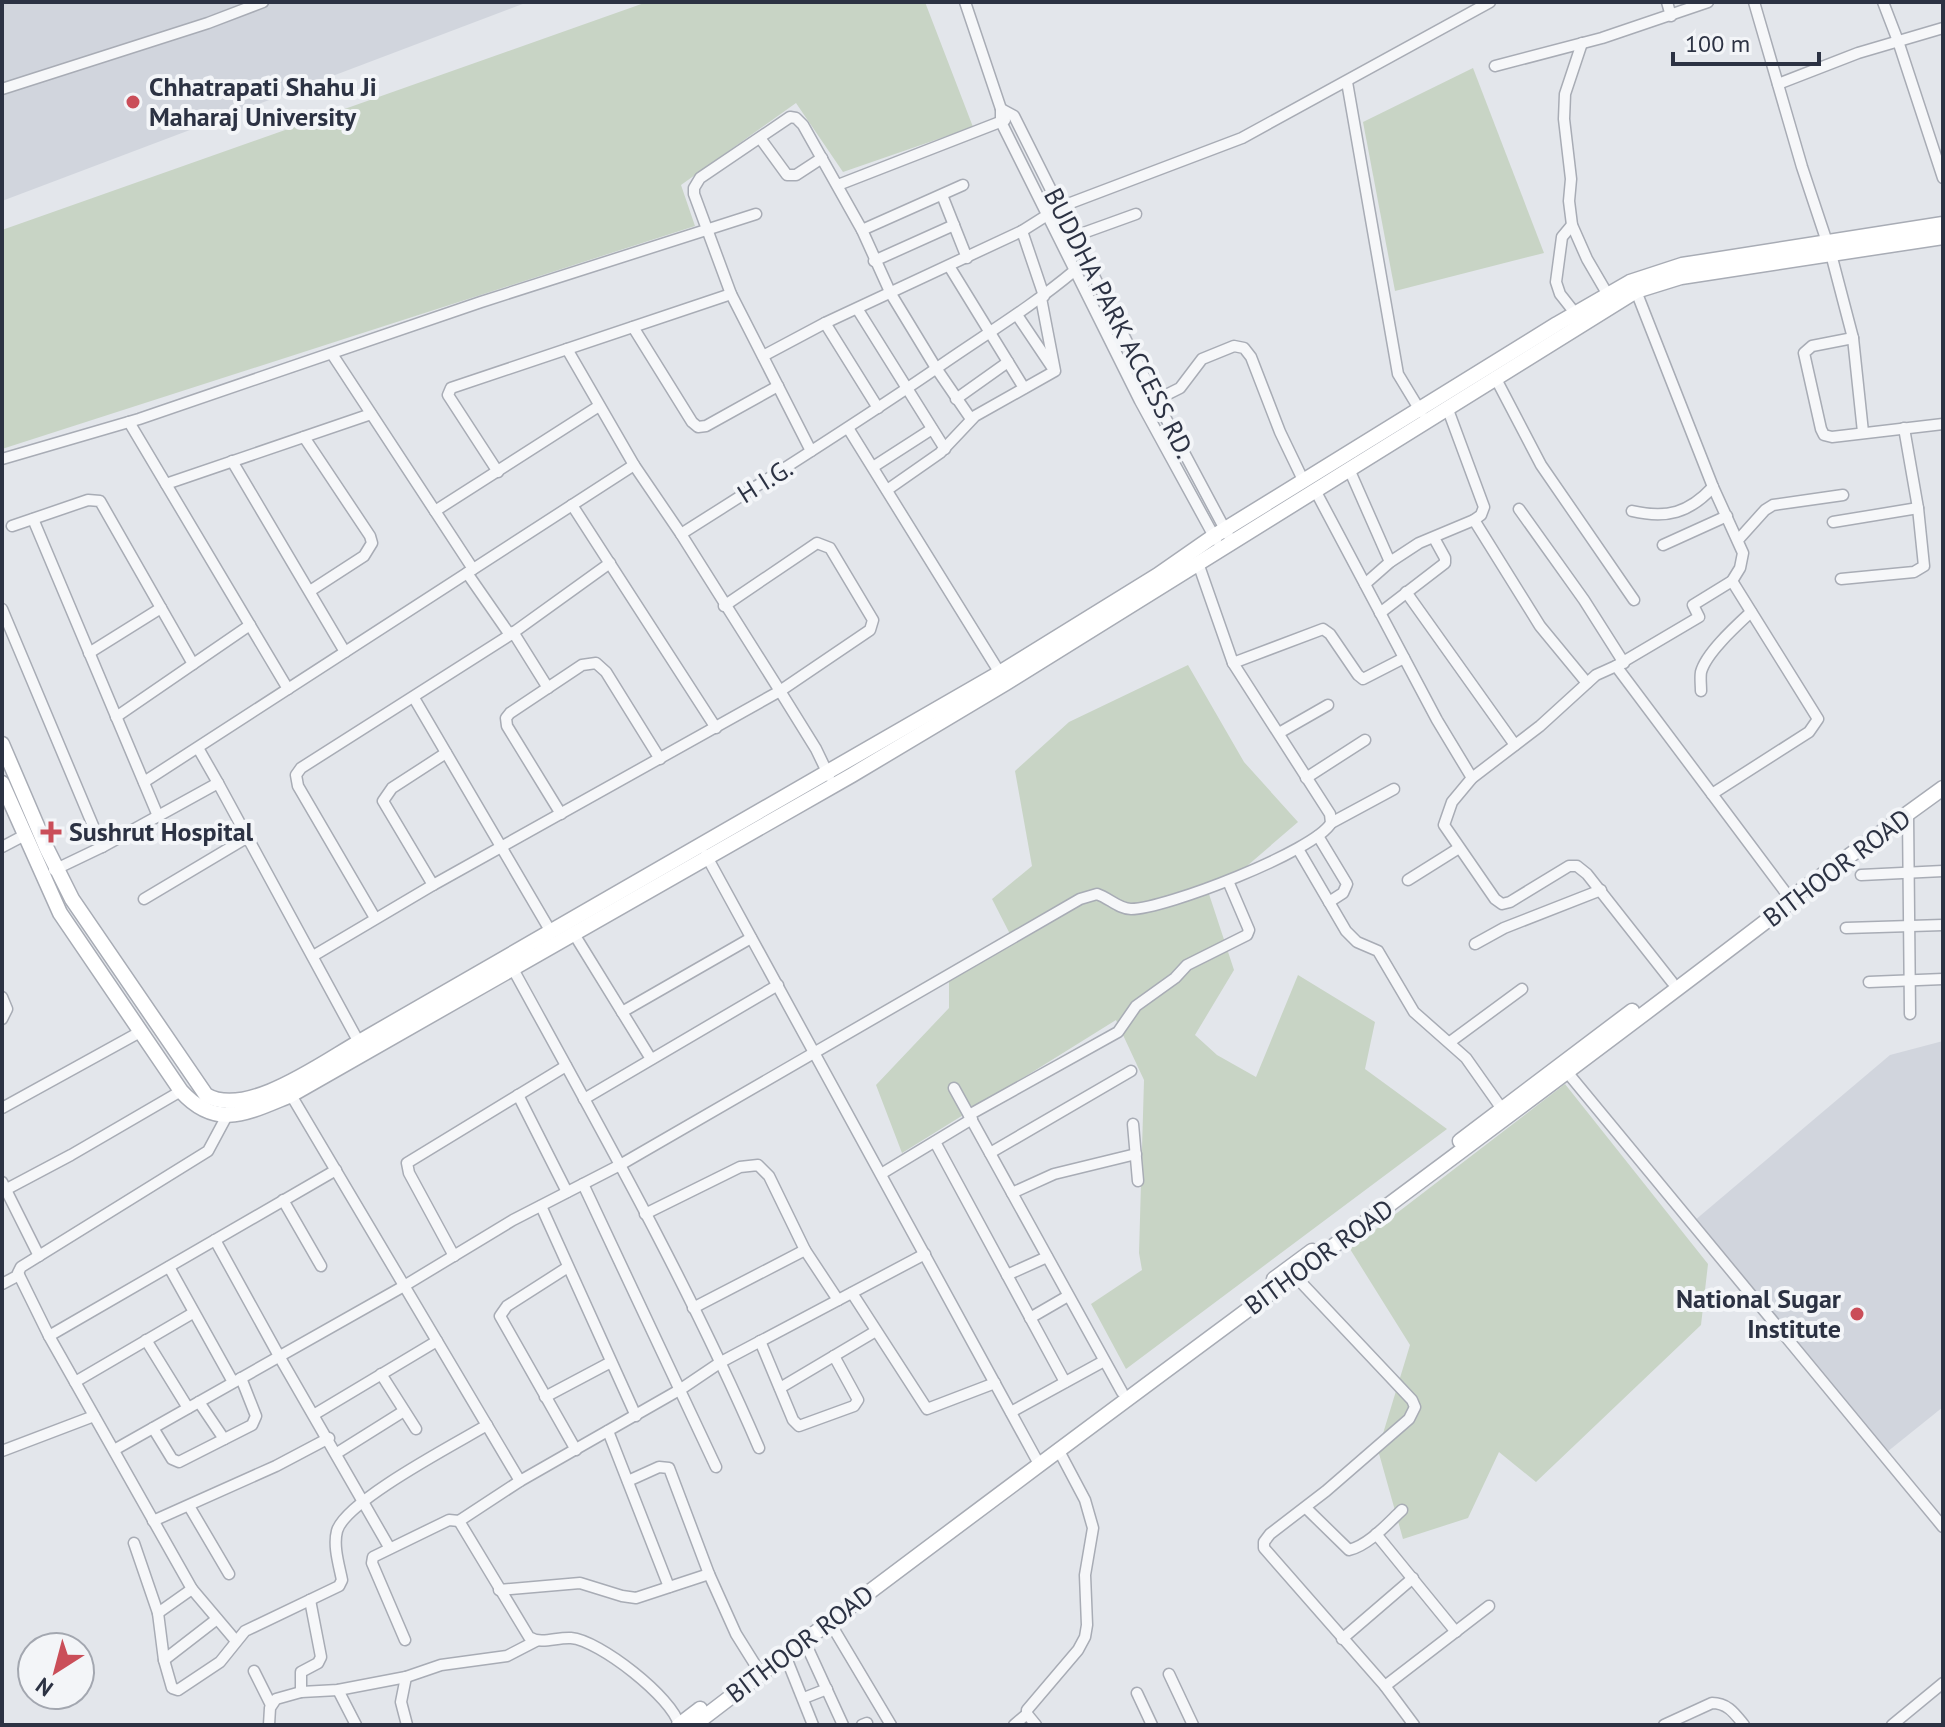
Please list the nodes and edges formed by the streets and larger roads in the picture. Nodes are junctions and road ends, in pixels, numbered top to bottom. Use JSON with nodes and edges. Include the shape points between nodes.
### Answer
{"nodes":[{"id":1,"x":263,"y":2,"type":"edge"},
{"id":2,"x":965,"y":2,"type":"edge"},
{"id":3,"x":1490,"y":2,"type":"edge"},
{"id":4,"x":1667,"y":2,"type":"edge"},
{"id":5,"x":1708,"y":2,"type":"edge"},
{"id":6,"x":1754,"y":2,"type":"edge"},
{"id":7,"x":1883,"y":2,"type":"edge"},
{"id":8,"x":1671,"y":16,"type":"junction"},
{"id":9,"x":1943,"y":28,"type":"edge"},
{"id":10,"x":1898,"y":41,"type":"junction"},
{"id":11,"x":1582,"y":43,"type":"junction"},
{"id":12,"x":1495,"y":66,"type":"dead end"},
{"id":13,"x":1347,"y":82,"type":"junction"},
{"id":14,"x":1778,"y":84,"type":"junction"},
{"id":15,"x":2,"y":89,"type":"edge"},
{"id":16,"x":1001,"y":109,"type":"junction"},
{"id":17,"x":1014,"y":116,"type":"junction"},
{"id":18,"x":1001,"y":122,"type":"junction"},
{"id":19,"x":760,"y":138,"type":"junction"},
{"id":20,"x":822,"y":158,"type":"junction"},
{"id":21,"x":1943,"y":178,"type":"edge"},
{"id":22,"x":838,"y":185,"type":"junction"},
{"id":23,"x":963,"y":185,"type":"dead end"},
{"id":24,"x":942,"y":195,"type":"junction"},
{"id":25,"x":1060,"y":207,"type":"junction"},
{"id":26,"x":756,"y":214,"type":"dead end"},
{"id":27,"x":1136,"y":214,"type":"dead end"},
{"id":28,"x":1048,"y":215,"type":"junction"},
{"id":29,"x":1943,"y":224,"type":"edge"},
{"id":30,"x":954,"y":225,"type":"junction"},
{"id":31,"x":1572,"y":225,"type":"junction"},
{"id":32,"x":708,"y":230,"type":"junction"},
{"id":33,"x":862,"y":230,"type":"junction"},
{"id":34,"x":1022,"y":231,"type":"junction"},
{"id":35,"x":1075,"y":236,"type":"junction"},
{"id":36,"x":1943,"y":237,"type":"edge"},
{"id":37,"x":1829,"y":249,"type":"junction"},
{"id":38,"x":967,"y":258,"type":"junction"},
{"id":39,"x":874,"y":261,"type":"junction"},
{"id":40,"x":949,"y":266,"type":"junction"},
{"id":41,"x":1074,"y":271,"type":"junction"},
{"id":42,"x":1636,"y":291,"type":"junction"},
{"id":43,"x":731,"y":294,"type":"junction"},
{"id":44,"x":891,"y":294,"type":"junction"},
{"id":45,"x":1608,"y":295,"type":"junction"},
{"id":46,"x":1043,"y":297,"type":"junction"},
{"id":47,"x":858,"y":310,"type":"junction"},
{"id":48,"x":1575,"y":313,"type":"junction"},
{"id":49,"x":1017,"y":315,"type":"junction"},
{"id":50,"x":825,"y":323,"type":"junction"},
{"id":51,"x":633,"y":327,"type":"junction"},
{"id":52,"x":990,"y":333,"type":"junction"},
{"id":53,"x":1853,"y":338,"type":"junction"},
{"id":54,"x":567,"y":349,"type":"junction"},
{"id":55,"x":332,"y":354,"type":"junction"},
{"id":56,"x":763,"y":356,"type":"junction"},
{"id":57,"x":1008,"y":362,"type":"junction"},
{"id":58,"x":936,"y":368,"type":"junction"},
{"id":59,"x":1055,"y":371,"type":"junction"},
{"id":60,"x":1495,"y":377,"type":"junction"},
{"id":61,"x":778,"y":386,"type":"junction"},
{"id":62,"x":1024,"y":388,"type":"junction"},
{"id":63,"x":907,"y":389,"type":"junction"},
{"id":64,"x":956,"y":399,"type":"junction"},
{"id":65,"x":1156,"y":400,"type":"junction"},
{"id":66,"x":599,"y":406,"type":"junction"},
{"id":67,"x":1447,"y":407,"type":"junction"},
{"id":68,"x":878,"y":408,"type":"junction"},
{"id":69,"x":371,"y":414,"type":"junction"},
{"id":70,"x":1423,"y":415,"type":"junction"},
{"id":71,"x":971,"y":419,"type":"junction"},
{"id":72,"x":129,"y":422,"type":"junction"},
{"id":73,"x":1943,"y":424,"type":"edge"},
{"id":74,"x":848,"y":428,"type":"junction"},
{"id":75,"x":1904,"y":428,"type":"junction"},
{"id":76,"x":932,"y":429,"type":"junction"},
{"id":77,"x":1863,"y":432,"type":"junction"},
{"id":78,"x":304,"y":437,"type":"junction"},
{"id":79,"x":945,"y":449,"type":"junction"},
{"id":80,"x":811,"y":451,"type":"junction"},
{"id":81,"x":2,"y":459,"type":"edge"},
{"id":82,"x":232,"y":461,"type":"junction"},
{"id":83,"x":634,"y":465,"type":"junction"},
{"id":84,"x":873,"y":467,"type":"junction"},
{"id":85,"x":1349,"y":469,"type":"junction"},
{"id":86,"x":498,"y":472,"type":"junction"},
{"id":87,"x":166,"y":484,"type":"junction"},
{"id":88,"x":1310,"y":486,"type":"junction"},
{"id":89,"x":1713,"y":487,"type":"junction"},
{"id":90,"x":887,"y":490,"type":"junction"},
{"id":91,"x":1843,"y":495,"type":"dead end"},
{"id":92,"x":572,"y":505,"type":"junction"},
{"id":93,"x":1918,"y":508,"type":"junction"},
{"id":94,"x":1519,"y":509,"type":"dead end"},
{"id":95,"x":435,"y":511,"type":"junction"},
{"id":96,"x":1632,"y":511,"type":"dead end"},
{"id":97,"x":1727,"y":516,"type":"junction"},
{"id":98,"x":33,"y":519,"type":"junction"},
{"id":99,"x":1474,"y":520,"type":"junction"},
{"id":100,"x":1833,"y":522,"type":"dead end"},
{"id":101,"x":12,"y":526,"type":"dead end"},
{"id":102,"x":681,"y":534,"type":"junction"},
{"id":103,"x":1434,"y":538,"type":"junction"},
{"id":104,"x":1222,"y":539,"type":"junction"},
{"id":105,"x":1738,"y":540,"type":"junction"},
{"id":106,"x":1663,"y":545,"type":"dead end"},
{"id":107,"x":1390,"y":562,"type":"junction"},
{"id":108,"x":610,"y":563,"type":"junction"},
{"id":109,"x":1198,"y":563,"type":"junction"},
{"id":110,"x":470,"y":571,"type":"junction"},
{"id":111,"x":1841,"y":579,"type":"dead end"},
{"id":112,"x":1732,"y":581,"type":"junction"},
{"id":113,"x":1365,"y":584,"type":"junction"},
{"id":114,"x":310,"y":591,"type":"junction"},
{"id":115,"x":1406,"y":592,"type":"junction"},
{"id":116,"x":1634,"y":600,"type":"dead end"},
{"id":117,"x":724,"y":606,"type":"junction"},
{"id":118,"x":161,"y":608,"type":"junction"},
{"id":119,"x":2,"y":609,"type":"edge"},
{"id":120,"x":1751,"y":612,"type":"junction"},
{"id":121,"x":1380,"y":613,"type":"junction"},
{"id":122,"x":250,"y":625,"type":"junction"},
{"id":123,"x":511,"y":634,"type":"junction"},
{"id":124,"x":345,"y":652,"type":"junction"},
{"id":125,"x":89,"y":653,"type":"junction"},
{"id":126,"x":1404,"y":658,"type":"junction"},
{"id":127,"x":1233,"y":663,"type":"junction"},
{"id":128,"x":193,"y":664,"type":"junction"},
{"id":129,"x":1620,"y":664,"type":"junction"},
{"id":130,"x":1003,"y":678,"type":"junction"},
{"id":131,"x":1587,"y":683,"type":"junction"},
{"id":132,"x":548,"y":688,"type":"junction"},
{"id":133,"x":288,"y":689,"type":"junction"},
{"id":134,"x":780,"y":691,"type":"junction"},
{"id":135,"x":1701,"y":691,"type":"dead end"},
{"id":136,"x":414,"y":698,"type":"junction"},
{"id":137,"x":1328,"y":705,"type":"dead end"},
{"id":138,"x":116,"y":717,"type":"junction"},
{"id":139,"x":716,"y":728,"type":"junction"},
{"id":140,"x":1279,"y":733,"type":"junction"},
{"id":141,"x":1365,"y":740,"type":"dead end"},
{"id":142,"x":2,"y":744,"type":"edge"},
{"id":143,"x":1515,"y":745,"type":"junction"},
{"id":144,"x":198,"y":748,"type":"junction"},
{"id":145,"x":446,"y":753,"type":"junction"},
{"id":146,"x":660,"y":759,"type":"junction"},
{"id":147,"x":1306,"y":778,"type":"junction"},
{"id":148,"x":1472,"y":778,"type":"junction"},
{"id":149,"x":830,"y":779,"type":"junction"},
{"id":150,"x":144,"y":782,"type":"junction"},
{"id":151,"x":2,"y":783,"type":"edge"},
{"id":152,"x":218,"y":783,"type":"junction"},
{"id":153,"x":1943,"y":788,"type":"edge"},
{"id":154,"x":1394,"y":789,"type":"dead end"},
{"id":155,"x":1712,"y":794,"type":"junction"},
{"id":156,"x":561,"y":814,"type":"junction"},
{"id":157,"x":1908,"y":814,"type":"junction"},
{"id":158,"x":158,"y":816,"type":"junction"},
{"id":159,"x":1331,"y":823,"type":"junction"},
{"id":160,"x":23,"y":836,"type":"junction"},
{"id":161,"x":1318,"y":836,"type":"junction"},
{"id":162,"x":248,"y":837,"type":"junction"},
{"id":163,"x":2,"y":847,"type":"edge"},
{"id":164,"x":102,"y":847,"type":"junction"},
{"id":165,"x":501,"y":847,"type":"junction"},
{"id":166,"x":1459,"y":848,"type":"junction"},
{"id":167,"x":1298,"y":849,"type":"junction"},
{"id":168,"x":704,"y":851,"type":"junction"},
{"id":169,"x":56,"y":869,"type":"junction"},
{"id":170,"x":1943,"y":871,"type":"edge"},
{"id":171,"x":1909,"y":872,"type":"junction"},
{"id":172,"x":1861,"y":875,"type":"dead end"},
{"id":173,"x":41,"y":876,"type":"junction"},
{"id":174,"x":1408,"y":880,"type":"dead end"},
{"id":175,"x":1228,"y":881,"type":"junction"},
{"id":176,"x":433,"y":885,"type":"junction"},
{"id":177,"x":1601,"y":890,"type":"junction"},
{"id":178,"x":1794,"y":895,"type":"junction"},
{"id":179,"x":144,"y":899,"type":"dead end"},
{"id":180,"x":1329,"y":902,"type":"junction"},
{"id":181,"x":375,"y":918,"type":"junction"},
{"id":182,"x":1943,"y":925,"type":"edge"},
{"id":183,"x":1909,"y":926,"type":"junction"},
{"id":184,"x":1846,"y":928,"type":"dead end"},
{"id":185,"x":551,"y":932,"type":"junction"},
{"id":186,"x":574,"y":934,"type":"junction"},
{"id":187,"x":751,"y":938,"type":"junction"},
{"id":188,"x":1475,"y":944,"type":"dead end"},
{"id":189,"x":313,"y":956,"type":"junction"},
{"id":190,"x":513,"y":969,"type":"junction"},
{"id":191,"x":1943,"y":979,"type":"edge"},
{"id":192,"x":1909,"y":980,"type":"junction"},
{"id":193,"x":1672,"y":982,"type":"junction"},
{"id":194,"x":1869,"y":982,"type":"dead end"},
{"id":195,"x":778,"y":985,"type":"junction"},
{"id":196,"x":1522,"y":989,"type":"dead end"},
{"id":197,"x":2,"y":997,"type":"edge"},
{"id":198,"x":622,"y":1012,"type":"junction"},
{"id":199,"x":1910,"y":1014,"type":"dead end"},
{"id":200,"x":2,"y":1019,"type":"edge"},
{"id":201,"x":140,"y":1032,"type":"junction"},
{"id":202,"x":1450,"y":1042,"type":"junction"},
{"id":203,"x":362,"y":1048,"type":"junction"},
{"id":204,"x":814,"y":1052,"type":"junction"},
{"id":205,"x":651,"y":1059,"type":"junction"},
{"id":206,"x":566,"y":1066,"type":"junction"},
{"id":207,"x":1131,"y":1071,"type":"dead end"},
{"id":208,"x":1567,"y":1072,"type":"junction"},
{"id":209,"x":954,"y":1088,"type":"dead end"},
{"id":210,"x":181,"y":1091,"type":"junction"},
{"id":211,"x":291,"y":1095,"type":"junction"},
{"id":212,"x":518,"y":1095,"type":"junction"},
{"id":213,"x":584,"y":1099,"type":"junction"},
{"id":214,"x":235,"y":1101,"type":"junction"},
{"id":215,"x":2,"y":1108,"type":"edge"},
{"id":216,"x":1502,"y":1109,"type":"junction"},
{"id":217,"x":228,"y":1116,"type":"junction"},
{"id":218,"x":971,"y":1117,"type":"junction"},
{"id":219,"x":1133,"y":1124,"type":"dead end"},
{"id":220,"x":935,"y":1142,"type":"junction"},
{"id":221,"x":990,"y":1153,"type":"junction"},
{"id":222,"x":1136,"y":1154,"type":"junction"},
{"id":223,"x":620,"y":1165,"type":"junction"},
{"id":224,"x":336,"y":1170,"type":"junction"},
{"id":225,"x":881,"y":1174,"type":"junction"},
{"id":226,"x":1138,"y":1181,"type":"dead end"},
{"id":227,"x":583,"y":1184,"type":"junction"},
{"id":228,"x":4,"y":1186,"type":"edge"},
{"id":229,"x":567,"y":1192,"type":"junction"},
{"id":230,"x":1012,"y":1193,"type":"junction"},
{"id":231,"x":283,"y":1200,"type":"junction"},
{"id":232,"x":541,"y":1206,"type":"junction"},
{"id":233,"x":645,"y":1214,"type":"junction"},
{"id":234,"x":215,"y":1240,"type":"junction"},
{"id":235,"x":805,"y":1250,"type":"junction"},
{"id":236,"x":925,"y":1254,"type":"junction"},
{"id":237,"x":39,"y":1256,"type":"junction"},
{"id":238,"x":454,"y":1256,"type":"junction"},
{"id":239,"x":1047,"y":1257,"type":"junction"},
{"id":240,"x":321,"y":1266,"type":"dead end"},
{"id":241,"x":169,"y":1267,"type":"junction"},
{"id":242,"x":568,"y":1267,"type":"junction"},
{"id":243,"x":19,"y":1275,"type":"junction"},
{"id":244,"x":1007,"y":1275,"type":"junction"},
{"id":245,"x":1295,"y":1276,"type":"junction"},
{"id":246,"x":2,"y":1284,"type":"edge"},
{"id":247,"x":404,"y":1286,"type":"junction"},
{"id":248,"x":852,"y":1293,"type":"junction"},
{"id":249,"x":1068,"y":1296,"type":"junction"},
{"id":250,"x":838,"y":1300,"type":"junction"},
{"id":251,"x":693,"y":1308,"type":"junction"},
{"id":252,"x":193,"y":1313,"type":"junction"},
{"id":253,"x":1030,"y":1318,"type":"junction"},
{"id":254,"x":876,"y":1331,"type":"junction"},
{"id":255,"x":49,"y":1336,"type":"junction"},
{"id":256,"x":146,"y":1340,"type":"junction"},
{"id":257,"x":437,"y":1341,"type":"junction"},
{"id":258,"x":760,"y":1341,"type":"junction"},
{"id":259,"x":279,"y":1356,"type":"junction"},
{"id":260,"x":834,"y":1356,"type":"junction"},
{"id":261,"x":1104,"y":1361,"type":"junction"},
{"id":262,"x":611,"y":1362,"type":"junction"},
{"id":263,"x":721,"y":1362,"type":"junction"},
{"id":264,"x":381,"y":1374,"type":"junction"},
{"id":265,"x":237,"y":1380,"type":"junction"},
{"id":266,"x":75,"y":1382,"type":"junction"},
{"id":267,"x":1065,"y":1382,"type":"junction"},
{"id":268,"x":995,"y":1383,"type":"junction"},
{"id":269,"x":780,"y":1388,"type":"junction"},
{"id":270,"x":681,"y":1389,"type":"junction"},
{"id":271,"x":1122,"y":1392,"type":"junction"},
{"id":272,"x":545,"y":1397,"type":"junction"},
{"id":273,"x":199,"y":1402,"type":"junction"},
{"id":274,"x":188,"y":1408,"type":"junction"},
{"id":275,"x":404,"y":1411,"type":"junction"},
{"id":276,"x":1011,"y":1412,"type":"junction"},
{"id":277,"x":315,"y":1414,"type":"junction"},
{"id":278,"x":94,"y":1416,"type":"junction"},
{"id":279,"x":636,"y":1416,"type":"junction"},
{"id":280,"x":487,"y":1425,"type":"junction"},
{"id":281,"x":153,"y":1428,"type":"junction"},
{"id":282,"x":416,"y":1429,"type":"dead end"},
{"id":283,"x":608,"y":1431,"type":"junction"},
{"id":284,"x":329,"y":1438,"type":"junction"},
{"id":285,"x":224,"y":1439,"type":"junction"},
{"id":286,"x":759,"y":1448,"type":"dead end"},
{"id":287,"x":1058,"y":1449,"type":"junction"},
{"id":288,"x":114,"y":1450,"type":"junction"},
{"id":289,"x":576,"y":1450,"type":"junction"},
{"id":290,"x":2,"y":1451,"type":"edge"},
{"id":291,"x":337,"y":1453,"type":"junction"},
{"id":292,"x":1037,"y":1461,"type":"junction"},
{"id":293,"x":716,"y":1467,"type":"dead end"},
{"id":294,"x":520,"y":1481,"type":"junction"},
{"id":295,"x":628,"y":1481,"type":"junction"},
{"id":296,"x":364,"y":1500,"type":"junction"},
{"id":297,"x":189,"y":1506,"type":"junction"},
{"id":298,"x":1306,"y":1508,"type":"junction"},
{"id":299,"x":1402,"y":1510,"type":"dead end"},
{"id":300,"x":153,"y":1521,"type":"junction"},
{"id":301,"x":459,"y":1521,"type":"junction"},
{"id":302,"x":1943,"y":1527,"type":"edge"},
{"id":303,"x":1376,"y":1534,"type":"junction"},
{"id":304,"x":134,"y":1543,"type":"dead end"},
{"id":305,"x":389,"y":1547,"type":"junction"},
{"id":306,"x":229,"y":1574,"type":"dead end"},
{"id":307,"x":709,"y":1574,"type":"junction"},
{"id":308,"x":1413,"y":1578,"type":"junction"},
{"id":309,"x":669,"y":1587,"type":"junction"},
{"id":310,"x":192,"y":1589,"type":"junction"},
{"id":311,"x":499,"y":1590,"type":"junction"},
{"id":312,"x":310,"y":1600,"type":"junction"},
{"id":313,"x":1489,"y":1606,"type":"dead end"},
{"id":314,"x":158,"y":1613,"type":"junction"},
{"id":315,"x":217,"y":1619,"type":"junction"},
{"id":316,"x":829,"y":1621,"type":"junction"},
{"id":317,"x":1456,"y":1632,"type":"junction"},
{"id":318,"x":1342,"y":1639,"type":"junction"},
{"id":319,"x":405,"y":1640,"type":"dead end"},
{"id":320,"x":804,"y":1640,"type":"junction"},
{"id":321,"x":236,"y":1641,"type":"junction"},
{"id":322,"x":536,"y":1641,"type":"junction"},
{"id":323,"x":785,"y":1655,"type":"junction"},
{"id":324,"x":164,"y":1660,"type":"junction"},
{"id":325,"x":756,"y":1666,"type":"junction"},
{"id":326,"x":254,"y":1671,"type":"dead end"},
{"id":327,"x":1169,"y":1674,"type":"dead end"},
{"id":328,"x":406,"y":1677,"type":"junction"},
{"id":329,"x":1943,"y":1683,"type":"edge"},
{"id":330,"x":1385,"y":1686,"type":"junction"},
{"id":331,"x":827,"y":1689,"type":"junction"},
{"id":332,"x":338,"y":1690,"type":"junction"},
{"id":333,"x":301,"y":1692,"type":"junction"},
{"id":334,"x":1137,"y":1693,"type":"dead end"},
{"id":335,"x":804,"y":1698,"type":"junction"},
{"id":336,"x":271,"y":1705,"type":"junction"},
{"id":337,"x":1027,"y":1714,"type":"junction"},
{"id":338,"x":269,"y":1725,"type":"edge"},
{"id":339,"x":356,"y":1725,"type":"edge"},
{"id":340,"x":407,"y":1725,"type":"edge"},
{"id":341,"x":679,"y":1725,"type":"edge"},
{"id":342,"x":694,"y":1725,"type":"edge"},
{"id":343,"x":813,"y":1725,"type":"edge"},
{"id":344,"x":843,"y":1725,"type":"edge"},
{"id":345,"x":891,"y":1725,"type":"edge"},
{"id":346,"x":1014,"y":1725,"type":"edge"},
{"id":347,"x":1036,"y":1725,"type":"edge"},
{"id":348,"x":1152,"y":1725,"type":"edge"},
{"id":349,"x":1193,"y":1725,"type":"edge"},
{"id":350,"x":1414,"y":1725,"type":"edge"},
{"id":351,"x":1664,"y":1725,"type":"edge"},
{"id":352,"x":1744,"y":1725,"type":"edge"},
{"id":353,"x":1892,"y":1725,"type":"edge"}],
"edges":[{"from":1,"to":15,"type":"street"},
{"from":2,"to":16,"type":"street","name":"BUDDHA PARK ACCESS RD."},
{"from":3,"to":13,"type":"street"},
{"from":4,"to":8,"type":"street"},
{"from":5,"to":8,"type":"street"},
{"from":6,"to":14,"type":"street"},
{"from":7,"to":10,"type":"street"},
{"from":8,"to":11,"type":"street"},
{"from":9,"to":10,"type":"street"},
{"from":10,"to":14,"type":"street"},
{"from":10,"to":21,"type":"street"},
{"from":11,"to":12,"type":"street"},
{"from":11,"to":31,"type":"street","via":[[1564,105]]},
{"from":13,"to":25,"type":"street","via":[[1222,147]]},
{"from":13,"to":70,"type":"street","via":[[1398,374]]},
{"from":14,"to":37,"type":"street"},
{"from":16,"to":17,"type":"street"},
{"from":16,"to":18,"type":"street","name":"BUDDHA PARK ACCESS RD."},
{"from":17,"to":18,"type":"street"},
{"from":17,"to":25,"type":"street","name":"BUDDHA PARK ACCESS RD."},
{"from":18,"to":22,"type":"street"},
{"from":18,"to":28,"type":"street","name":"BUDDHA PARK ACCESS RD."},
{"from":19,"to":20,"type":"street","via":[[787,175]]},
{"from":19,"to":20,"type":"street","via":[[793,117]]},
{"from":19,"to":32,"type":"street","via":[[696,183],[694,194]]},
{"from":20,"to":22,"type":"street"},
{"from":22,"to":33,"type":"street"},
{"from":23,"to":24,"type":"street"},
{"from":24,"to":30,"type":"street"},
{"from":24,"to":33,"type":"street"},
{"from":25,"to":28,"type":"street"},
{"from":25,"to":35,"type":"street","name":"BUDDHA PARK ACCESS RD."},
{"from":26,"to":32,"type":"street"},
{"from":27,"to":35,"type":"street"},
{"from":28,"to":34,"type":"street"},
{"from":28,"to":41,"type":"street","name":"BUDDHA PARK ACCESS RD."},
{"from":29,"to":37,"type":"street"},
{"from":30,"to":38,"type":"street"},
{"from":30,"to":39,"type":"street"},
{"from":31,"to":45,"type":"street"},
{"from":31,"to":48,"type":"street","via":[[1562,237],[1556,282]]},
{"from":32,"to":43,"type":"street"},
{"from":32,"to":55,"type":"street"},
{"from":33,"to":39,"type":"street"},
{"from":34,"to":38,"type":"street"},
{"from":34,"to":46,"type":"street"},
{"from":35,"to":65,"type":"street","name":"BUDDHA PARK ACCESS RD."},
{"from":36,"to":37,"type":"street"},
{"from":37,"to":42,"type":"street","via":[[1681,277]]},
{"from":37,"to":45,"type":"street","via":[[1682,265]]},
{"from":37,"to":53,"type":"street"},
{"from":38,"to":40,"type":"street"},
{"from":39,"to":44,"type":"street"},
{"from":40,"to":44,"type":"street"},
{"from":40,"to":52,"type":"street"},
{"from":41,"to":46,"type":"street","name":"H I.G."},
{"from":41,"to":104,"type":"street","name":"BUDDHA PARK ACCESS RD.","via":[[1140,401]]},
{"from":42,"to":60,"type":"street"},
{"from":42,"to":89,"type":"street"},
{"from":43,"to":51,"type":"street"},
{"from":43,"to":56,"type":"street"},
{"from":44,"to":47,"type":"street"},
{"from":44,"to":58,"type":"street"},
{"from":45,"to":48,"type":"street"},
{"from":46,"to":49,"type":"street","name":"H I.G."},
{"from":46,"to":59,"type":"street"},
{"from":47,"to":50,"type":"street"},
{"from":47,"to":63,"type":"street"},
{"from":48,"to":70,"type":"street"},
{"from":49,"to":52,"type":"street","name":"H I.G."},
{"from":49,"to":59,"type":"street"},
{"from":50,"to":56,"type":"street"},
{"from":50,"to":68,"type":"street"},
{"from":51,"to":54,"type":"street"},
{"from":51,"to":61,"type":"street","via":[[698,427]]},
{"from":52,"to":57,"type":"street"},
{"from":52,"to":58,"type":"street","name":"H I.G."},
{"from":53,"to":77,"type":"street"},
{"from":53,"to":77,"type":"street","via":[[1812,346],[1804,356],[1822,432],[1829,437]]},
{"from":54,"to":66,"type":"street"},
{"from":54,"to":86,"type":"street","via":[[448,391]]},
{"from":55,"to":69,"type":"street"},
{"from":55,"to":72,"type":"street"},
{"from":56,"to":61,"type":"street"},
{"from":57,"to":62,"type":"street"},
{"from":57,"to":64,"type":"street"},
{"from":58,"to":63,"type":"street","name":"H I.G."},
{"from":58,"to":64,"type":"street"},
{"from":59,"to":62,"type":"street"},
{"from":60,"to":67,"type":"street"},
{"from":60,"to":116,"type":"street","via":[[1541,465]]},
{"from":61,"to":80,"type":"street"},
{"from":62,"to":71,"type":"street"},
{"from":63,"to":68,"type":"street","name":"H I.G."},
{"from":63,"to":76,"type":"street"},
{"from":64,"to":71,"type":"street"},
{"from":65,"to":88,"type":"street","via":[[1180,388],[1202,359],[1234,346],[1244,348]]},
{"from":65,"to":104,"type":"street","name":"BUDDHA PARK ACCESS RD."},
{"from":66,"to":83,"type":"street"},
{"from":66,"to":86,"type":"street"},
{"from":67,"to":70,"type":"street"},
{"from":67,"to":99,"type":"street","via":[[1484,507]]},
{"from":68,"to":74,"type":"street","name":"H I.G."},
{"from":69,"to":78,"type":"street"},
{"from":69,"to":95,"type":"street"},
{"from":70,"to":85,"type":"street"},
{"from":70,"to":88,"type":"street"},
{"from":71,"to":79,"type":"street"},
{"from":72,"to":81,"type":"street"},
{"from":72,"to":87,"type":"street"},
{"from":73,"to":75,"type":"street"},
{"from":74,"to":80,"type":"street","name":"H I.G."},
{"from":74,"to":84,"type":"street"},
{"from":75,"to":77,"type":"street"},
{"from":75,"to":93,"type":"street"},
{"from":76,"to":79,"type":"street"},
{"from":76,"to":84,"type":"street"},
{"from":78,"to":82,"type":"street"},
{"from":78,"to":114,"type":"street","via":[[372,543],[364,556]]},
{"from":79,"to":90,"type":"street"},
{"from":80,"to":102,"type":"street","name":"H I.G."},
{"from":82,"to":87,"type":"street"},
{"from":82,"to":114,"type":"street"},
{"from":83,"to":92,"type":"street"},
{"from":83,"to":102,"type":"street"},
{"from":84,"to":90,"type":"street"},
{"from":85,"to":88,"type":"street"},
{"from":85,"to":107,"type":"street"},
{"from":86,"to":95,"type":"street"},
{"from":87,"to":122,"type":"street"},
{"from":88,"to":104,"type":"street"},
{"from":88,"to":113,"type":"street"},
{"from":89,"to":96,"type":"street","via":[[1685,509],[1659,515]]},
{"from":89,"to":97,"type":"street"},
{"from":90,"to":130,"type":"street"},
{"from":91,"to":105,"type":"street","via":[[1773,505]]},
{"from":92,"to":108,"type":"street"},
{"from":92,"to":110,"type":"street"},
{"from":93,"to":100,"type":"street"},
{"from":93,"to":111,"type":"street","via":[[1922,568]]},
{"from":94,"to":129,"type":"street","via":[[1584,600]]},
{"from":95,"to":110,"type":"street"},
{"from":97,"to":105,"type":"street"},
{"from":97,"to":106,"type":"street"},
{"from":98,"to":101,"type":"street"},
{"from":98,"to":118,"type":"street","via":[[88,500],[100,501]]},
{"from":98,"to":125,"type":"street"},
{"from":99,"to":103,"type":"street"},
{"from":99,"to":131,"type":"street","via":[[1540,626]]},
{"from":102,"to":117,"type":"street"},
{"from":103,"to":107,"type":"street"},
{"from":103,"to":115,"type":"street","via":[[1445,563]]},
{"from":104,"to":109,"type":"street"},
{"from":104,"to":130,"type":"street"},
{"from":105,"to":112,"type":"street","via":[[1743,559]]},
{"from":107,"to":113,"type":"street"},
{"from":108,"to":123,"type":"street"},
{"from":108,"to":139,"type":"street"},
{"from":109,"to":127,"type":"street"},
{"from":109,"to":130,"type":"street"},
{"from":110,"to":123,"type":"street"},
{"from":110,"to":124,"type":"street"},
{"from":112,"to":120,"type":"street"},
{"from":112,"to":129,"type":"street","via":[[1693,605],[1699,617]]},
{"from":113,"to":121,"type":"street"},
{"from":114,"to":124,"type":"street"},
{"from":115,"to":121,"type":"street"},
{"from":115,"to":143,"type":"street"},
{"from":117,"to":134,"type":"street"},
{"from":117,"to":134,"type":"street","via":[[817,543],[830,548],[873,625]]},
{"from":118,"to":125,"type":"street"},
{"from":118,"to":128,"type":"street"},
{"from":119,"to":164,"type":"street"},
{"from":120,"to":135,"type":"street","via":[[1705,664]]},
{"from":120,"to":155,"type":"street","via":[[1818,719],[1809,732]]},
{"from":121,"to":126,"type":"street"},
{"from":122,"to":128,"type":"street"},
{"from":122,"to":133,"type":"street"},
{"from":123,"to":132,"type":"street"},
{"from":123,"to":136,"type":"street"},
{"from":124,"to":133,"type":"street"},
{"from":125,"to":138,"type":"street"},
{"from":126,"to":127,"type":"street","via":[[1363,679],[1323,629]]},
{"from":126,"to":148,"type":"street"},
{"from":127,"to":140,"type":"street"},
{"from":128,"to":138,"type":"street"},
{"from":129,"to":131,"type":"street"},
{"from":129,"to":155,"type":"street"},
{"from":130,"to":149,"type":"street"},
{"from":131,"to":143,"type":"street"},
{"from":132,"to":146,"type":"street","via":[[582,665],[599,664]]},
{"from":132,"to":156,"type":"street","via":[[506,721]]},
{"from":133,"to":144,"type":"street"},
{"from":134,"to":139,"type":"street"},
{"from":134,"to":149,"type":"street"},
{"from":136,"to":145,"type":"street"},
{"from":136,"to":181,"type":"street","via":[[301,768],[295,779]]},
{"from":137,"to":140,"type":"street"},
{"from":138,"to":150,"type":"street"},
{"from":139,"to":146,"type":"street"},
{"from":140,"to":147,"type":"street"},
{"from":141,"to":147,"type":"street"},
{"from":142,"to":169,"type":"street"},
{"from":143,"to":148,"type":"street"},
{"from":144,"to":150,"type":"street"},
{"from":144,"to":152,"type":"street"},
{"from":145,"to":165,"type":"street"},
{"from":145,"to":176,"type":"street","via":[[392,788],[383,801]]},
{"from":146,"to":156,"type":"street"},
{"from":147,"to":159,"type":"street"},
{"from":148,"to":166,"type":"street","via":[[1444,819]]},
{"from":149,"to":168,"type":"street"},
{"from":150,"to":158,"type":"street"},
{"from":151,"to":160,"type":"street"},
{"from":152,"to":158,"type":"street"},
{"from":152,"to":162,"type":"street"},
{"from":153,"to":157,"type":"street","name":"BITHOOR ROAD"},
{"from":154,"to":159,"type":"street"},
{"from":155,"to":178,"type":"street"},
{"from":156,"to":165,"type":"street"},
{"from":157,"to":171,"type":"street"},
{"from":157,"to":178,"type":"street","name":"BITHOOR ROAD"},
{"from":158,"to":164,"type":"street"},
{"from":159,"to":161,"type":"street"},
{"from":160,"to":163,"type":"street"},
{"from":160,"to":173,"type":"street"},
{"from":161,"to":167,"type":"street"},
{"from":161,"to":180,"type":"street","via":[[1347,884]]},
{"from":162,"to":179,"type":"street"},
{"from":162,"to":189,"type":"street"},
{"from":164,"to":169,"type":"street"},
{"from":165,"to":176,"type":"street"},
{"from":165,"to":185,"type":"street"},
{"from":166,"to":174,"type":"street"},
{"from":166,"to":177,"type":"street","via":[[1502,904],[1573,865]]},
{"from":167,"to":175,"type":"street"},
{"from":167,"to":180,"type":"street"},
{"from":168,"to":185,"type":"street"},
{"from":168,"to":186,"type":"street"},
{"from":168,"to":187,"type":"street"},
{"from":169,"to":173,"type":"street"},
{"from":169,"to":214,"type":"street","via":[[198,1086],[214,1100]]},
{"from":170,"to":171,"type":"street"},
{"from":171,"to":172,"type":"street"},
{"from":171,"to":183,"type":"street"},
{"from":173,"to":201,"type":"street"},
{"from":175,"to":204,"type":"street","via":[[1136,908],[1090,895]]},
{"from":175,"to":218,"type":"street","via":[[1247,935],[1187,965],[1136,1006],[1118,1032]]},
{"from":176,"to":181,"type":"street"},
{"from":177,"to":188,"type":"street"},
{"from":177,"to":193,"type":"street"},
{"from":178,"to":193,"type":"street"},
{"from":178,"to":208,"type":"street","name":"BITHOOR ROAD"},
{"from":180,"to":202,"type":"street","via":[[1352,938],[1378,951],[1419,1018]]},
{"from":181,"to":189,"type":"street"},
{"from":182,"to":183,"type":"street"},
{"from":183,"to":184,"type":"street"},
{"from":183,"to":192,"type":"street"},
{"from":185,"to":203,"type":"street"},
{"from":186,"to":190,"type":"street"},
{"from":186,"to":198,"type":"street"},
{"from":187,"to":195,"type":"street"},
{"from":187,"to":198,"type":"street"},
{"from":189,"to":203,"type":"street"},
{"from":190,"to":203,"type":"street"},
{"from":190,"to":206,"type":"street"},
{"from":191,"to":192,"type":"street"},
{"from":192,"to":194,"type":"street"},
{"from":192,"to":199,"type":"street"},
{"from":193,"to":216,"type":"street"},
{"from":195,"to":204,"type":"street"},
{"from":195,"to":205,"type":"street"},
{"from":196,"to":202,"type":"street"},
{"from":197,"to":200,"type":"street","via":[[7,1009]]},
{"from":198,"to":205,"type":"street"},
{"from":201,"to":210,"type":"street"},
{"from":201,"to":215,"type":"street"},
{"from":202,"to":216,"type":"street"},
{"from":203,"to":211,"type":"street"},
{"from":203,"to":214,"type":"street","via":[[262,1095]]},
{"from":204,"to":223,"type":"street"},
{"from":204,"to":225,"type":"street"},
{"from":205,"to":213,"type":"street"},
{"from":206,"to":212,"type":"street"},
{"from":206,"to":213,"type":"street"},
{"from":207,"to":221,"type":"street"},
{"from":208,"to":245,"type":"street","name":"BITHOOR ROAD"},
{"from":208,"to":302,"type":"street"},
{"from":209,"to":218,"type":"street"},
{"from":210,"to":217,"type":"street","via":[[202,1110]]},
{"from":210,"to":228,"type":"street","via":[[71,1155]]},
{"from":211,"to":217,"type":"street"},
{"from":211,"to":224,"type":"street"},
{"from":212,"to":229,"type":"street"},
{"from":212,"to":238,"type":"street","via":[[407,1163]]},
{"from":213,"to":223,"type":"street"},
{"from":214,"to":217,"type":"street"},
{"from":216,"to":271,"type":"street"},
{"from":217,"to":237,"type":"street","via":[[208,1151]]},
{"from":218,"to":220,"type":"street"},
{"from":218,"to":221,"type":"street"},
{"from":219,"to":222,"type":"street"},
{"from":220,"to":225,"type":"street"},
{"from":220,"to":244,"type":"street"},
{"from":221,"to":230,"type":"street"},
{"from":222,"to":226,"type":"street"},
{"from":222,"to":230,"type":"street","via":[[1054,1174]]},
{"from":223,"to":227,"type":"street"},
{"from":223,"to":233,"type":"street"},
{"from":224,"to":231,"type":"street"},
{"from":224,"to":247,"type":"street"},
{"from":225,"to":236,"type":"street"},
{"from":227,"to":229,"type":"street"},
{"from":227,"to":270,"type":"street"},
{"from":228,"to":237,"type":"street"},
{"from":229,"to":232,"type":"street"},
{"from":230,"to":239,"type":"street"},
{"from":231,"to":234,"type":"street"},
{"from":231,"to":240,"type":"street"},
{"from":232,"to":238,"type":"street"},
{"from":232,"to":242,"type":"street"},
{"from":233,"to":235,"type":"street","via":[[740,1167],[758,1165],[769,1176]]},
{"from":233,"to":251,"type":"street"},
{"from":234,"to":241,"type":"street"},
{"from":234,"to":259,"type":"street"},
{"from":235,"to":250,"type":"street"},
{"from":235,"to":251,"type":"street"},
{"from":236,"to":248,"type":"street"},
{"from":236,"to":268,"type":"street"},
{"from":237,"to":243,"type":"street","via":[[21,1267]]},
{"from":238,"to":247,"type":"street"},
{"from":239,"to":244,"type":"street"},
{"from":239,"to":249,"type":"street"},
{"from":241,"to":252,"type":"street"},
{"from":241,"to":255,"type":"street"},
{"from":242,"to":262,"type":"street"},
{"from":242,"to":272,"type":"street","via":[[507,1306],[500,1316]]},
{"from":243,"to":246,"type":"street"},
{"from":243,"to":255,"type":"street"},
{"from":244,"to":253,"type":"street"},
{"from":245,"to":287,"type":"street","name":"BITHOOR ROAD"},
{"from":245,"to":298,"type":"street","via":[[1415,1407],[1409,1419]]},
{"from":247,"to":257,"type":"street"},
{"from":247,"to":259,"type":"street"},
{"from":248,"to":250,"type":"street"},
{"from":248,"to":254,"type":"street"},
{"from":249,"to":253,"type":"street"},
{"from":249,"to":261,"type":"street"},
{"from":250,"to":258,"type":"street"},
{"from":251,"to":263,"type":"street"},
{"from":252,"to":256,"type":"street"},
{"from":252,"to":265,"type":"street"},
{"from":253,"to":267,"type":"street"},
{"from":254,"to":260,"type":"street"},
{"from":254,"to":268,"type":"street","via":[[927,1409]]},
{"from":255,"to":266,"type":"street"},
{"from":256,"to":266,"type":"street"},
{"from":256,"to":274,"type":"street"},
{"from":257,"to":264,"type":"street"},
{"from":257,"to":280,"type":"street"},
{"from":258,"to":263,"type":"street"},
{"from":258,"to":269,"type":"street"},
{"from":259,"to":265,"type":"street"},
{"from":259,"to":277,"type":"street"},
{"from":260,"to":269,"type":"street"},
{"from":260,"to":269,"type":"street","via":[[858,1397],[854,1406],[799,1426]]},
{"from":261,"to":267,"type":"street"},
{"from":261,"to":271,"type":"street"},
{"from":262,"to":272,"type":"street"},
{"from":262,"to":279,"type":"street"},
{"from":263,"to":270,"type":"street"},
{"from":263,"to":286,"type":"street"},
{"from":264,"to":275,"type":"street"},
{"from":264,"to":277,"type":"street"},
{"from":265,"to":273,"type":"street"},
{"from":265,"to":285,"type":"street","via":[[256,1419]]},
{"from":266,"to":278,"type":"street"},
{"from":267,"to":276,"type":"street"},
{"from":268,"to":276,"type":"street"},
{"from":270,"to":279,"type":"street"},
{"from":270,"to":293,"type":"street"},
{"from":271,"to":292,"type":"street"},
{"from":272,"to":289,"type":"street"},
{"from":273,"to":274,"type":"street"},
{"from":273,"to":285,"type":"street"},
{"from":274,"to":281,"type":"street"},
{"from":275,"to":282,"type":"street"},
{"from":275,"to":291,"type":"street"},
{"from":276,"to":292,"type":"street"},
{"from":277,"to":284,"type":"street"},
{"from":278,"to":288,"type":"street"},
{"from":278,"to":290,"type":"street"},
{"from":279,"to":283,"type":"street"},
{"from":280,"to":294,"type":"street"},
{"from":280,"to":296,"type":"street"},
{"from":281,"to":285,"type":"street","via":[[176,1462]]},
{"from":281,"to":288,"type":"street"},
{"from":283,"to":289,"type":"street"},
{"from":283,"to":295,"type":"street"},
{"from":284,"to":291,"type":"street"},
{"from":284,"to":297,"type":"street"},
{"from":287,"to":292,"type":"street","name":"BITHOOR ROAD"},
{"from":287,"to":337,"type":"street","via":[[1085,1500],[1093,1528],[1085,1575],[1087,1625],[1078,1650]]},
{"from":288,"to":300,"type":"street"},
{"from":289,"to":294,"type":"street"},
{"from":291,"to":296,"type":"street"},
{"from":292,"to":316,"type":"street","name":"BITHOOR ROAD"},
{"from":292,"to":325,"type":"street","via":[[965,1507]]},
{"from":294,"to":301,"type":"street"},
{"from":295,"to":307,"type":"street","via":[[669,1468]]},
{"from":295,"to":309,"type":"street"},
{"from":296,"to":305,"type":"street"},
{"from":296,"to":312,"type":"street","via":[[336,1531],[341,1583]]},
{"from":297,"to":300,"type":"street"},
{"from":297,"to":306,"type":"street"},
{"from":298,"to":303,"type":"street","via":[[1349,1550]]},
{"from":298,"to":318,"type":"street","via":[[1263,1545]]},
{"from":299,"to":303,"type":"street"},
{"from":300,"to":310,"type":"street"},
{"from":301,"to":305,"type":"street","via":[[449,1520]]},
{"from":301,"to":311,"type":"street"},
{"from":303,"to":308,"type":"street"},
{"from":304,"to":314,"type":"street"},
{"from":305,"to":319,"type":"street","via":[[374,1554],[372,1563]]},
{"from":307,"to":309,"type":"street"},
{"from":307,"to":325,"type":"street"},
{"from":308,"to":317,"type":"street"},
{"from":308,"to":318,"type":"street"},
{"from":309,"to":311,"type":"street","via":[[636,1598],[580,1583]]},
{"from":310,"to":314,"type":"street"},
{"from":310,"to":315,"type":"street"},
{"from":311,"to":322,"type":"street","via":[[525,1634]]},
{"from":312,"to":321,"type":"street","via":[[251,1628]]},
{"from":312,"to":333,"type":"street","via":[[321,1657],[301,1672]]},
{"from":313,"to":317,"type":"street"},
{"from":314,"to":324,"type":"street"},
{"from":315,"to":321,"type":"street"},
{"from":315,"to":324,"type":"street"},
{"from":316,"to":320,"type":"street","name":"BITHOOR ROAD"},
{"from":316,"to":345,"type":"street"},
{"from":317,"to":330,"type":"street"},
{"from":318,"to":330,"type":"street"},
{"from":320,"to":323,"type":"street","name":"BITHOOR ROAD"},
{"from":320,"to":331,"type":"street"},
{"from":321,"to":324,"type":"street","via":[[220,1662],[178,1690],[172,1688]]},
{"from":322,"to":328,"type":"street","via":[[511,1655],[441,1665]]},
{"from":322,"to":341,"type":"street","via":[[570,1638],[594,1645],[670,1707]]},
{"from":323,"to":335,"type":"street"},
{"from":323,"to":342,"type":"street","name":"BITHOOR ROAD"},
{"from":325,"to":341,"type":"street"},
{"from":326,"to":336,"type":"street"},
{"from":327,"to":349,"type":"street"},
{"from":328,"to":332,"type":"street"},
{"from":328,"to":340,"type":"street","via":[[401,1702]]},
{"from":329,"to":353,"type":"street"},
{"from":330,"to":350,"type":"street"},
{"from":331,"to":335,"type":"street"},
{"from":331,"to":344,"type":"street"},
{"from":332,"to":333,"type":"street"},
{"from":332,"to":339,"type":"street"},
{"from":333,"to":336,"type":"street"},
{"from":334,"to":348,"type":"street"},
{"from":335,"to":343,"type":"street"},
{"from":336,"to":338,"type":"street"},
{"from":337,"to":346,"type":"street"},
{"from":337,"to":347,"type":"street"},
{"from":351,"to":352,"type":"street","via":[[1720,1703]]}]}
